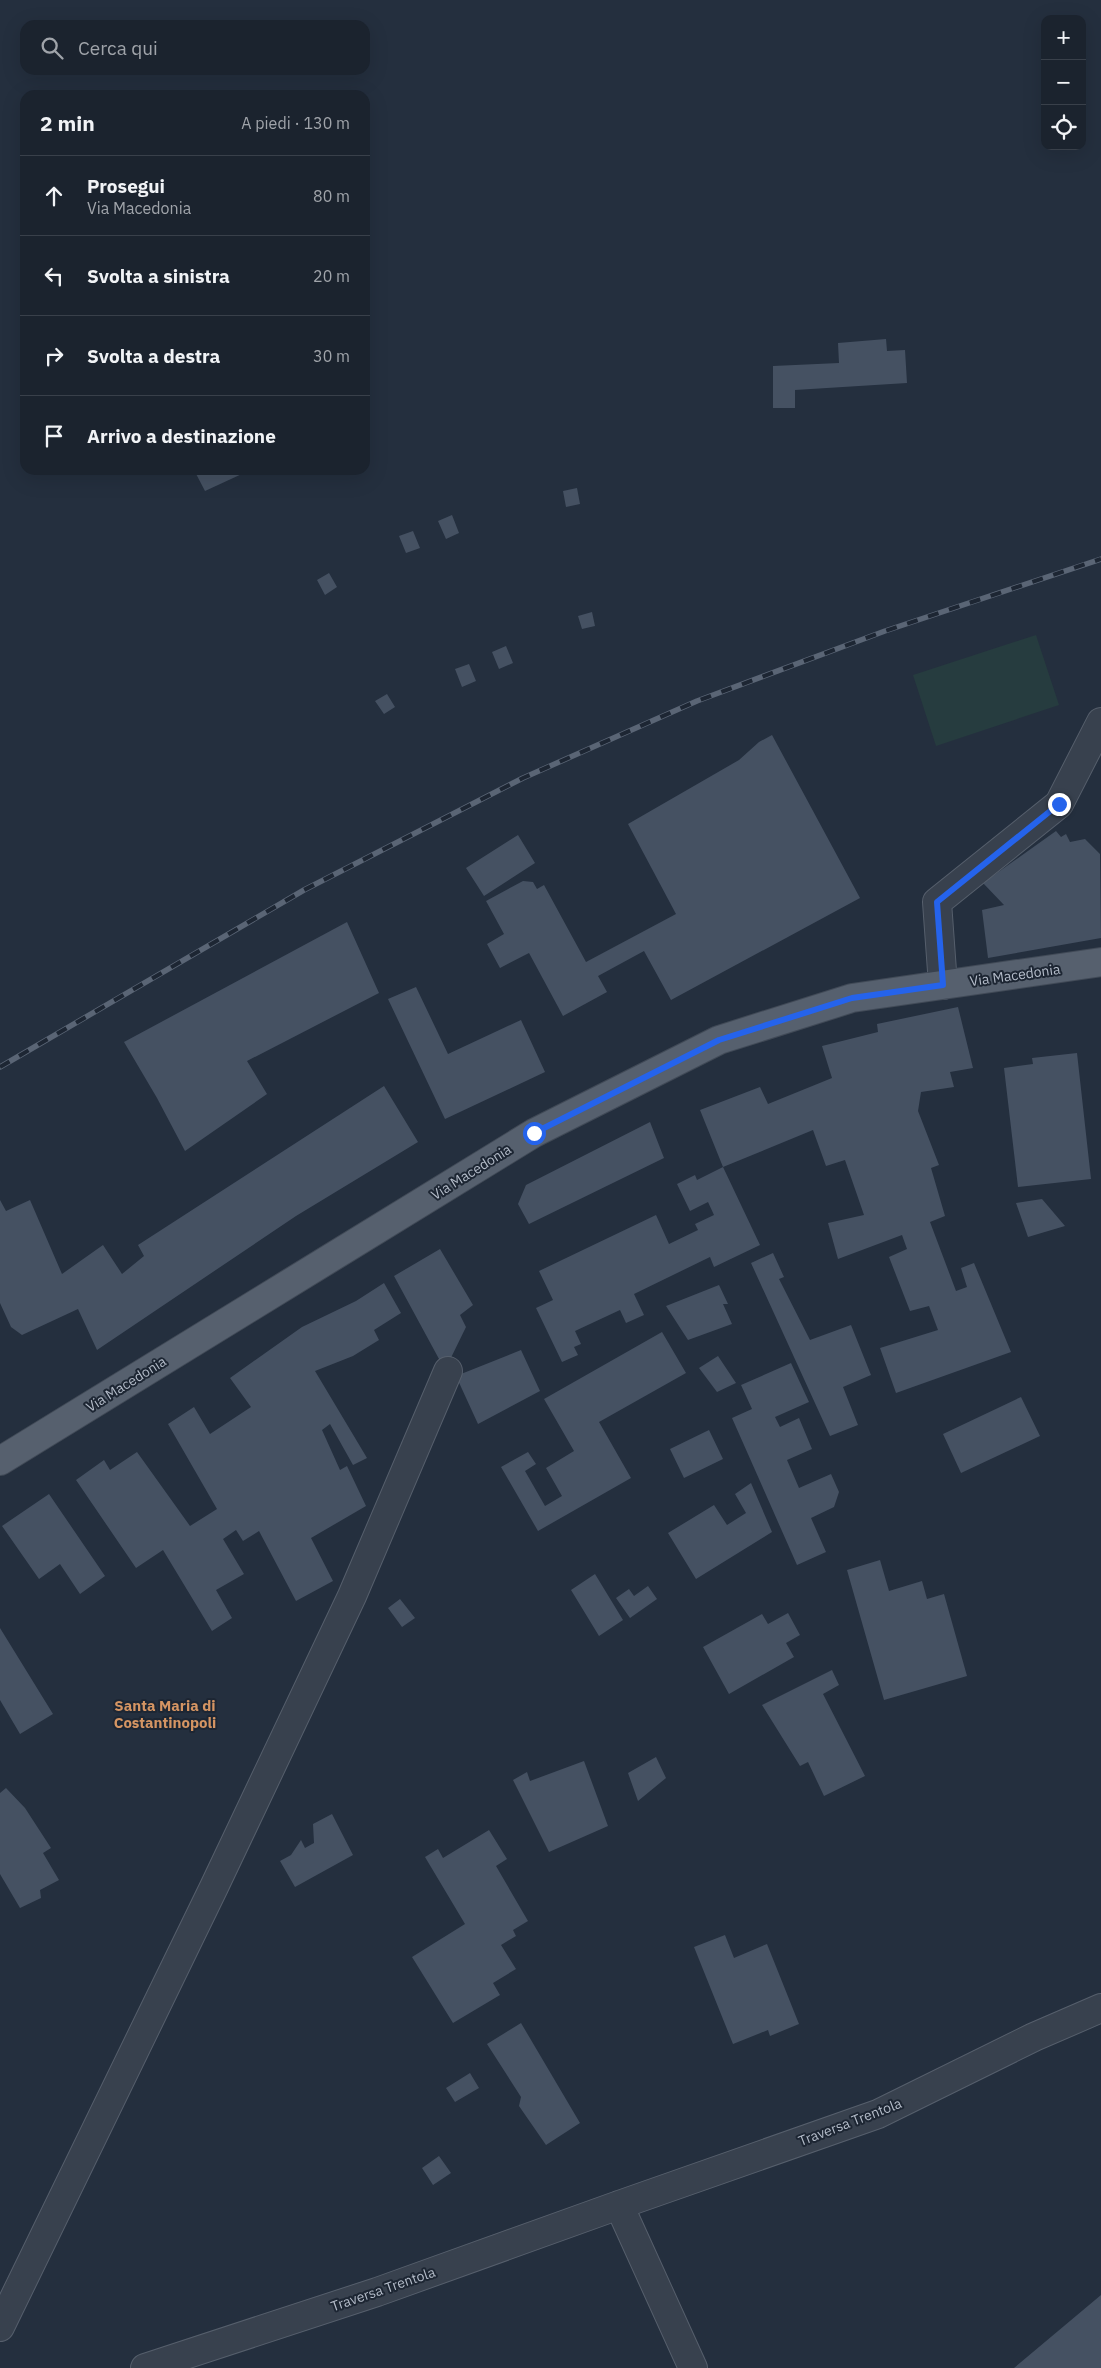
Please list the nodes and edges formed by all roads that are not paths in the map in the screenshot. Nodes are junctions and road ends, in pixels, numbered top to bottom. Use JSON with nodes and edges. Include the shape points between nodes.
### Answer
{"nodes":[{"id":1,"x":1101,"y":722,"type":"edge"},
{"id":2,"x":1101,"y":962,"type":"edge"},
{"id":3,"x":943,"y":985,"type":"junction"},
{"id":4,"x":448,"y":1371,"type":"dead end"},
{"id":5,"x":0,"y":1462,"type":"edge"},
{"id":6,"x":1101,"y":2008,"type":"edge"},
{"id":7,"x":619,"y":2204,"type":"junction"},
{"id":8,"x":0,"y":2327,"type":"edge"},
{"id":9,"x":145,"y":2368,"type":"edge"},
{"id":10,"x":693,"y":2368,"type":"edge"}],
"edges":[{"from":1,"to":3,"type":"street","via":[[1059,804],[937,902]]},
{"from":2,"to":3,"type":"main road","name":"Via Macedonia"},
{"from":3,"to":5,"type":"main road","name":"Via Macedonia","via":[[852,998],[719,1040],[534,1133]]},
{"from":4,"to":8,"type":"street","via":[[352,1596]]},
{"from":6,"to":7,"type":"street","name":"Traversa Trentola","via":[[878,2114]]},
{"from":7,"to":9,"type":"street","name":"Traversa Trentola","via":[[377,2292]]},
{"from":7,"to":10,"type":"street"}]}
